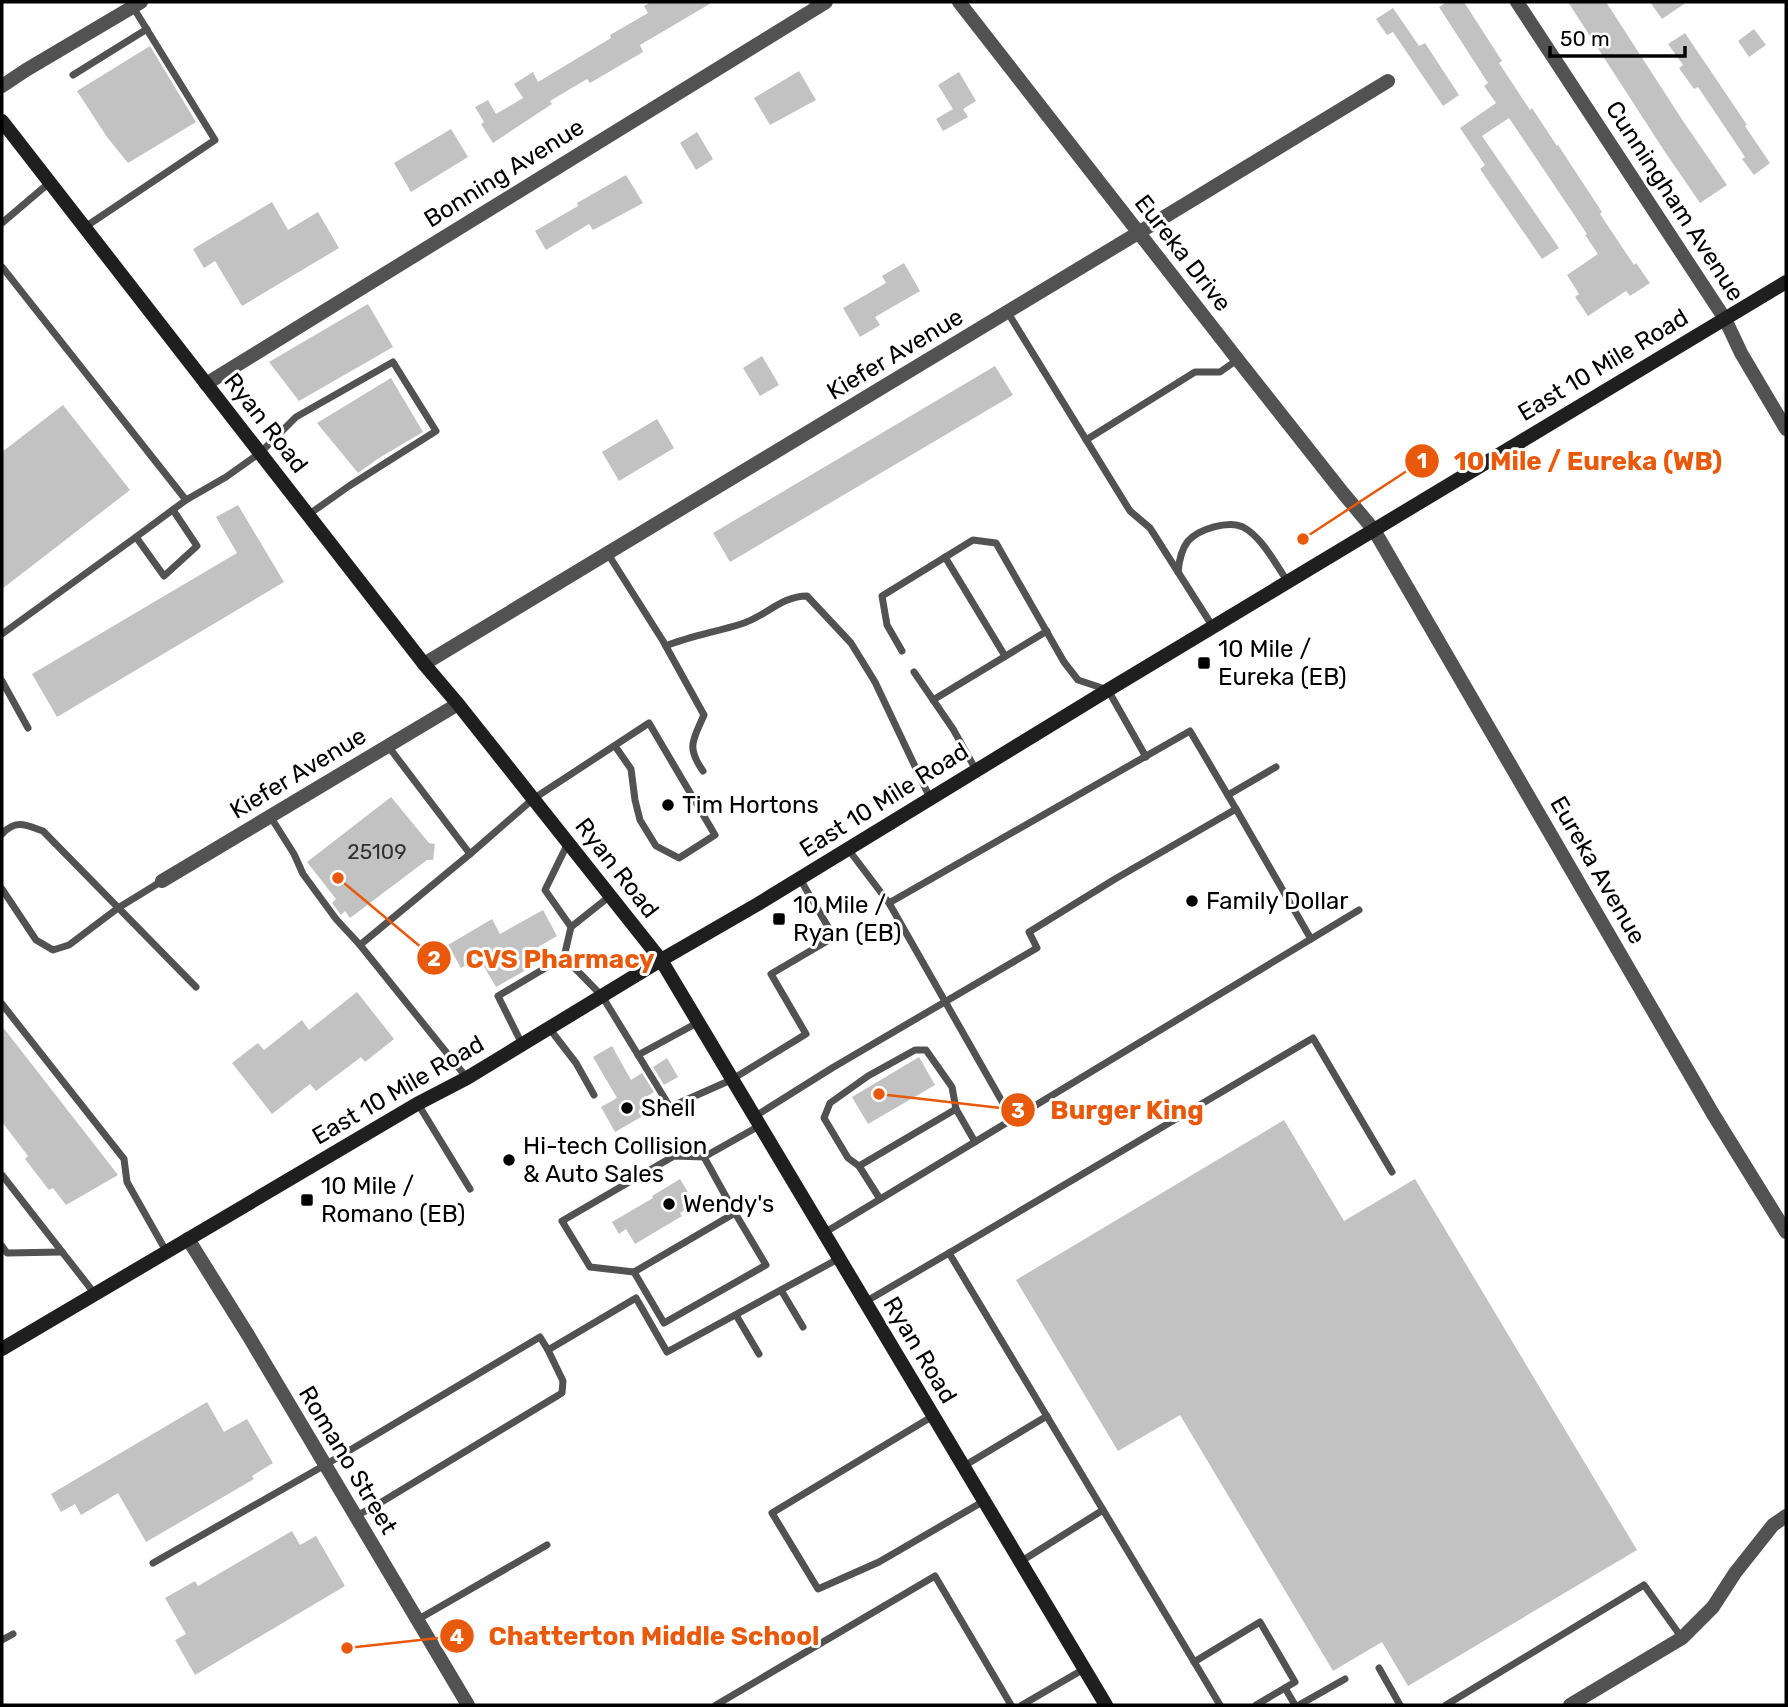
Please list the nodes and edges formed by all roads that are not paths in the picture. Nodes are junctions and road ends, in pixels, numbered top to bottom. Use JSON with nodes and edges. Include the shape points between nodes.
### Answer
{"nodes":[{"id":1,"x":826,"y":2,"type":"edge"},
{"id":2,"x":959,"y":2,"type":"edge"},
{"id":3,"x":1517,"y":2,"type":"edge"},
{"id":4,"x":137,"y":4,"type":"edge"},
{"id":5,"x":147,"y":29,"type":"junction"},
{"id":6,"x":73,"y":75,"type":"dead end"},
{"id":7,"x":1388,"y":81,"type":"dead end"},
{"id":8,"x":2,"y":86,"type":"edge"},
{"id":9,"x":4,"y":130,"type":"edge"},
{"id":10,"x":50,"y":183,"type":"junction"},
{"id":11,"x":2,"y":223,"type":"edge"},
{"id":12,"x":85,"y":228,"type":"junction"},
{"id":13,"x":1138,"y":233,"type":"junction"},
{"id":14,"x":2,"y":267,"type":"edge"},
{"id":15,"x":1786,"y":282,"type":"edge"},
{"id":16,"x":1007,"y":313,"type":"junction"},
{"id":17,"x":1725,"y":319,"type":"junction"},
{"id":18,"x":1238,"y":360,"type":"junction"},
{"id":19,"x":206,"y":384,"type":"junction"},
{"id":20,"x":1786,"y":429,"type":"edge"},
{"id":21,"x":1086,"y":440,"type":"junction"},
{"id":22,"x":260,"y":453,"type":"junction"},
{"id":23,"x":186,"y":500,"type":"junction"},
{"id":24,"x":173,"y":510,"type":"junction"},
{"id":25,"x":308,"y":515,"type":"junction"},
{"id":26,"x":1374,"y":530,"type":"junction"},
{"id":27,"x":136,"y":537,"type":"junction"},
{"id":28,"x":608,"y":554,"type":"junction"},
{"id":29,"x":944,"y":556,"type":"junction"},
{"id":30,"x":1178,"y":572,"type":"junction"},
{"id":31,"x":1288,"y":582,"type":"junction"},
{"id":32,"x":1213,"y":627,"type":"junction"},
{"id":33,"x":1047,"y":631,"type":"junction"},
{"id":34,"x":2,"y":635,"type":"edge"},
{"id":35,"x":666,"y":646,"type":"junction"},
{"id":36,"x":902,"y":651,"type":"dead end"},
{"id":37,"x":1005,"y":656,"type":"junction"},
{"id":38,"x":424,"y":664,"type":"junction"},
{"id":39,"x":914,"y":672,"type":"dead end"},
{"id":40,"x":2,"y":681,"type":"edge"},
{"id":41,"x":1108,"y":690,"type":"junction"},
{"id":42,"x":933,"y":700,"type":"junction"},
{"id":43,"x":458,"y":704,"type":"junction"},
{"id":44,"x":28,"y":728,"type":"dead end"},
{"id":45,"x":388,"y":746,"type":"junction"},
{"id":46,"x":615,"y":746,"type":"junction"},
{"id":47,"x":1146,"y":757,"type":"junction"},
{"id":48,"x":1276,"y":767,"type":"dead end"},
{"id":49,"x":976,"y":770,"type":"junction"},
{"id":50,"x":703,"y":771,"type":"dead end"},
{"id":51,"x":1228,"y":795,"type":"junction"},
{"id":52,"x":930,"y":798,"type":"junction"},
{"id":53,"x":533,"y":799,"type":"junction"},
{"id":54,"x":1236,"y":809,"type":"junction"},
{"id":55,"x":270,"y":816,"type":"junction"},
{"id":56,"x":2,"y":834,"type":"edge"},
{"id":57,"x":568,"y":842,"type":"junction"},
{"id":58,"x":848,"y":849,"type":"junction"},
{"id":59,"x":470,"y":854,"type":"junction"},
{"id":60,"x":800,"y":879,"type":"junction"},
{"id":61,"x":162,"y":881,"type":"joint"},
{"id":62,"x":2,"y":889,"type":"edge"},
{"id":63,"x":610,"y":896,"type":"junction"},
{"id":64,"x":889,"y":903,"type":"junction"},
{"id":65,"x":118,"y":908,"type":"junction"},
{"id":66,"x":1359,"y":910,"type":"dead end"},
{"id":67,"x":571,"y":927,"type":"junction"},
{"id":68,"x":1311,"y":939,"type":"junction"},
{"id":69,"x":360,"y":945,"type":"junction"},
{"id":70,"x":564,"y":957,"type":"junction"},
{"id":71,"x":661,"y":960,"type":"junction"},
{"id":72,"x":195,"y":986,"type":"dead end"},
{"id":73,"x":602,"y":996,"type":"junction"},
{"id":74,"x":945,"y":1002,"type":"junction"},
{"id":75,"x":2,"y":1004,"type":"edge"},
{"id":76,"x":697,"y":1023,"type":"junction"},
{"id":77,"x":550,"y":1028,"type":"junction"},
{"id":78,"x":522,"y":1044,"type":"junction"},
{"id":79,"x":638,"y":1055,"type":"junction"},
{"id":80,"x":467,"y":1078,"type":"junction"},
{"id":81,"x":731,"y":1080,"type":"junction"},
{"id":82,"x":594,"y":1095,"type":"dead end"},
{"id":83,"x":417,"y":1104,"type":"junction"},
{"id":84,"x":956,"y":1109,"type":"junction"},
{"id":85,"x":1012,"y":1119,"type":"junction"},
{"id":86,"x":756,"y":1122,"type":"junction"},
{"id":87,"x":975,"y":1142,"type":"junction"},
{"id":88,"x":704,"y":1157,"type":"junction"},
{"id":89,"x":859,"y":1166,"type":"junction"},
{"id":90,"x":1392,"y":1172,"type":"dead end"},
{"id":91,"x":2,"y":1175,"type":"edge"},
{"id":92,"x":470,"y":1189,"type":"dead end"},
{"id":93,"x":880,"y":1199,"type":"junction"},
{"id":94,"x":735,"y":1213,"type":"junction"},
{"id":95,"x":1786,"y":1232,"type":"edge"},
{"id":96,"x":823,"y":1233,"type":"junction"},
{"id":97,"x":188,"y":1239,"type":"junction"},
{"id":98,"x":2,"y":1245,"type":"edge"},
{"id":99,"x":62,"y":1252,"type":"junction"},
{"id":100,"x":167,"y":1252,"type":"junction"},
{"id":101,"x":949,"y":1253,"type":"junction"},
{"id":102,"x":838,"y":1259,"type":"junction"},
{"id":103,"x":634,"y":1272,"type":"junction"},
{"id":104,"x":781,"y":1290,"type":"junction"},
{"id":105,"x":96,"y":1294,"type":"junction"},
{"id":106,"x":865,"y":1303,"type":"junction"},
{"id":107,"x":736,"y":1315,"type":"junction"},
{"id":108,"x":803,"y":1327,"type":"dead end"},
{"id":109,"x":2,"y":1349,"type":"edge"},
{"id":110,"x":548,"y":1350,"type":"junction"},
{"id":111,"x":759,"y":1354,"type":"dead end"},
{"id":112,"x":933,"y":1416,"type":"junction"},
{"id":113,"x":1047,"y":1416,"type":"junction"},
{"id":114,"x":325,"y":1465,"type":"junction"},
{"id":115,"x":962,"y":1466,"type":"junction"},
{"id":116,"x":984,"y":1501,"type":"junction"},
{"id":117,"x":1104,"y":1510,"type":"junction"},
{"id":118,"x":355,"y":1516,"type":"junction"},
{"id":119,"x":1786,"y":1516,"type":"edge"},
{"id":120,"x":547,"y":1545,"type":"dead end"},
{"id":121,"x":1020,"y":1562,"type":"junction"},
{"id":122,"x":153,"y":1563,"type":"dead end"},
{"id":123,"x":417,"y":1620,"type":"junction"},
{"id":124,"x":13,"y":1634,"type":"dead end"},
{"id":125,"x":1682,"y":1638,"type":"junction"},
{"id":126,"x":2,"y":1640,"type":"edge"},
{"id":127,"x":1194,"y":1662,"type":"junction"},
{"id":128,"x":1379,"y":1668,"type":"dead end"},
{"id":129,"x":1084,"y":1669,"type":"junction"},
{"id":130,"x":1345,"y":1679,"type":"dead end"},
{"id":131,"x":1285,"y":1688,"type":"junction"},
{"id":132,"x":468,"y":1705,"type":"edge"},
{"id":133,"x":716,"y":1705,"type":"edge"},
{"id":134,"x":1011,"y":1705,"type":"edge"},
{"id":135,"x":1022,"y":1705,"type":"edge"},
{"id":136,"x":1106,"y":1705,"type":"edge"},
{"id":137,"x":1220,"y":1705,"type":"edge"},
{"id":138,"x":1256,"y":1705,"type":"edge"},
{"id":139,"x":1297,"y":1705,"type":"edge"},
{"id":140,"x":1400,"y":1705,"type":"edge"},
{"id":141,"x":1446,"y":1705,"type":"edge"},
{"id":142,"x":1570,"y":1705,"type":"edge"}],
"edges":[{"from":1,"to":19,"type":"street","name":"Bonning Avenue"},
{"from":2,"to":13,"type":"street","name":"Eureka Drive"},
{"from":3,"to":17,"type":"street","name":"Cunningham Avenue"},
{"from":4,"to":5,"type":"lane"},
{"from":4,"to":8,"type":"street"},
{"from":5,"to":6,"type":"lane"},
{"from":5,"to":12,"type":"lane","via":[[215,140]]},
{"from":7,"to":13,"type":"street","name":"Kiefer Avenue"},
{"from":9,"to":10,"type":"main road","name":"Ryan Road"},
{"from":10,"to":11,"type":"lane"},
{"from":10,"to":12,"type":"main road","name":"Ryan Road"},
{"from":12,"to":19,"type":"main road","name":"Ryan Road"},
{"from":13,"to":16,"type":"street","name":"Kiefer Avenue"},
{"from":13,"to":18,"type":"street","name":"Eureka Drive"},
{"from":14,"to":23,"type":"lane"},
{"from":15,"to":17,"type":"main road","name":"East 10 Mile Road"},
{"from":16,"to":21,"type":"lane"},
{"from":16,"to":28,"type":"street","name":"Kiefer Avenue"},
{"from":17,"to":20,"type":"street","name":"Cunningham Avenue"},
{"from":17,"to":26,"type":"main road","name":"East 10 Mile Road"},
{"from":18,"to":21,"type":"lane","via":[[1220,372],[1195,372]]},
{"from":18,"to":26,"type":"street","name":"Eureka Drive"},
{"from":19,"to":22,"type":"main road","name":"Ryan Road"},
{"from":21,"to":30,"type":"lane","via":[[1130,511],[1150,528]]},
{"from":22,"to":23,"type":"lane"},
{"from":22,"to":25,"type":"main road","name":"Ryan Road"},
{"from":22,"to":25,"type":"lane","via":[[296,417],[393,362],[436,431]]},
{"from":23,"to":24,"type":"lane"},
{"from":24,"to":27,"type":"lane"},
{"from":24,"to":27,"type":"lane","via":[[197,545],[163,576]]},
{"from":25,"to":38,"type":"main road","name":"Ryan Road"},
{"from":26,"to":31,"type":"main road","name":"East 10 Mile Road"},
{"from":26,"to":95,"type":"street","name":"Eureka Avenue"},
{"from":27,"to":34,"type":"lane"},
{"from":28,"to":35,"type":"lane"},
{"from":28,"to":38,"type":"street","name":"Kiefer Avenue"},
{"from":29,"to":33,"type":"lane","via":[[972,540],[996,543]]},
{"from":29,"to":36,"type":"lane","via":[[882,596],[887,625]]},
{"from":29,"to":37,"type":"lane"},
{"from":30,"to":31,"type":"lane","via":[[1188,541],[1219,525],[1231,526],[1242,527],[1261,543]]},
{"from":30,"to":32,"type":"lane"},
{"from":31,"to":32,"type":"main road","name":"East 10 Mile Road"},
{"from":32,"to":41,"type":"main road","name":"East 10 Mile Road"},
{"from":33,"to":37,"type":"lane"},
{"from":33,"to":41,"type":"lane","via":[[1078,680]]},
{"from":35,"to":50,"type":"lane","via":[[704,715],[692,742],[694,758]]},
{"from":35,"to":52,"type":"lane","via":[[744,624],[794,596],[807,596],[851,643],[875,682]]},
{"from":37,"to":42,"type":"lane"},
{"from":38,"to":43,"type":"main road","name":"Ryan Road"},
{"from":39,"to":42,"type":"lane"},
{"from":40,"to":44,"type":"lane"},
{"from":41,"to":47,"type":"lane"},
{"from":41,"to":49,"type":"main road","name":"East 10 Mile Road"},
{"from":42,"to":49,"type":"lane"},
{"from":43,"to":45,"type":"street","name":"Kiefer Avenue"},
{"from":43,"to":53,"type":"main road","name":"Ryan Road"},
{"from":45,"to":55,"type":"street","name":"Kiefer Avenue"},
{"from":45,"to":59,"type":"lane"},
{"from":46,"to":46,"type":"lane","via":[[649,723],[715,835],[679,858],[656,846],[640,820],[631,769]]},
{"from":46,"to":53,"type":"lane"},
{"from":47,"to":51,"type":"lane","via":[[1190,731]]},
{"from":47,"to":64,"type":"lane"},
{"from":48,"to":51,"type":"lane"},
{"from":49,"to":52,"type":"main road","name":"East 10 Mile Road"},
{"from":51,"to":54,"type":"lane"},
{"from":52,"to":58,"type":"main road","name":"East 10 Mile Road"},
{"from":53,"to":57,"type":"main road","name":"Ryan Road"},
{"from":53,"to":59,"type":"lane"},
{"from":54,"to":68,"type":"lane"},
{"from":54,"to":74,"type":"lane","via":[[1029,932],[1038,948]]},
{"from":55,"to":61,"type":"street","name":"Kiefer Avenue"},
{"from":55,"to":69,"type":"lane","via":[[303,874]]},
{"from":56,"to":65,"type":"lane","via":[[23,823],[43,831]]},
{"from":57,"to":63,"type":"main road","name":"Ryan Road"},
{"from":57,"to":67,"type":"lane","via":[[545,890]]},
{"from":58,"to":60,"type":"main road","name":"East 10 Mile Road"},
{"from":58,"to":64,"type":"lane"},
{"from":59,"to":69,"type":"lane"},
{"from":60,"to":71,"type":"main road","name":"East 10 Mile Road"},
{"from":60,"to":81,"type":"lane","via":[[834,937],[771,974],[806,1034]]},
{"from":61,"to":65,"type":"lane"},
{"from":62,"to":65,"type":"lane","via":[[36,940],[53,950],[69,945]]},
{"from":63,"to":67,"type":"lane"},
{"from":63,"to":71,"type":"main road","name":"Ryan Road"},
{"from":64,"to":74,"type":"lane"},
{"from":65,"to":72,"type":"lane"},
{"from":66,"to":68,"type":"lane"},
{"from":67,"to":70,"type":"lane"},
{"from":68,"to":85,"type":"lane"},
{"from":69,"to":80,"type":"lane"},
{"from":70,"to":73,"type":"lane"},
{"from":70,"to":78,"type":"lane","via":[[498,996]]},
{"from":71,"to":73,"type":"main road","name":"East 10 Mile Road"},
{"from":71,"to":76,"type":"main road","name":"Ryan Road"},
{"from":73,"to":77,"type":"main road","name":"East 10 Mile Road"},
{"from":73,"to":79,"type":"lane"},
{"from":74,"to":85,"type":"lane"},
{"from":74,"to":86,"type":"lane","via":[[832,1068]]},
{"from":75,"to":100,"type":"lane","via":[[124,1159],[127,1182]]},
{"from":76,"to":79,"type":"lane"},
{"from":76,"to":81,"type":"main road","name":"Ryan Road"},
{"from":77,"to":78,"type":"main road","name":"East 10 Mile Road"},
{"from":77,"to":82,"type":"lane"},
{"from":78,"to":80,"type":"main road","name":"East 10 Mile Road"},
{"from":79,"to":81,"type":"lane","via":[[670,1107]]},
{"from":80,"to":83,"type":"main road","name":"East 10 Mile Road"},
{"from":81,"to":86,"type":"main road","name":"Ryan Road"},
{"from":83,"to":92,"type":"lane"},
{"from":83,"to":97,"type":"main road","name":"East 10 Mile Road"},
{"from":84,"to":87,"type":"lane"},
{"from":84,"to":89,"type":"lane"},
{"from":84,"to":89,"type":"lane","via":[[952,1087],[926,1050],[915,1050],[868,1076],[830,1103],[824,1118],[848,1158]]},
{"from":85,"to":87,"type":"lane"},
{"from":86,"to":88,"type":"lane"},
{"from":86,"to":96,"type":"main road","name":"Ryan Road"},
{"from":87,"to":93,"type":"lane"},
{"from":88,"to":94,"type":"lane"},
{"from":88,"to":103,"type":"lane","via":[[674,1156],[562,1221],[590,1267]]},
{"from":89,"to":93,"type":"lane"},
{"from":90,"to":101,"type":"lane","via":[[1314,1038]]},
{"from":91,"to":99,"type":"lane"},
{"from":93,"to":96,"type":"lane"},
{"from":94,"to":103,"type":"lane"},
{"from":94,"to":103,"type":"lane","via":[[766,1265],[664,1323]]},
{"from":96,"to":102,"type":"main road","name":"Ryan Road"},
{"from":97,"to":100,"type":"main road","name":"East 10 Mile Road"},
{"from":97,"to":114,"type":"street","name":"Romano Street"},
{"from":98,"to":99,"type":"lane","via":[[7,1253]]},
{"from":99,"to":105,"type":"lane"},
{"from":100,"to":105,"type":"main road","name":"East 10 Mile Road"},
{"from":101,"to":106,"type":"lane"},
{"from":101,"to":113,"type":"lane"},
{"from":102,"to":104,"type":"lane"},
{"from":102,"to":106,"type":"main road","name":"Ryan Road"},
{"from":104,"to":107,"type":"lane"},
{"from":104,"to":108,"type":"lane"},
{"from":105,"to":109,"type":"main road","name":"East 10 Mile Road"},
{"from":106,"to":112,"type":"main road","name":"Ryan Road"},
{"from":107,"to":110,"type":"lane","via":[[667,1352],[636,1297]]},
{"from":107,"to":111,"type":"lane"},
{"from":110,"to":114,"type":"lane","via":[[540,1337]]},
{"from":110,"to":118,"type":"lane","via":[[564,1381],[562,1392]]},
{"from":112,"to":115,"type":"main road","name":"Ryan Road"},
{"from":112,"to":116,"type":"lane","via":[[772,1513],[818,1589],[879,1562]]},
{"from":113,"to":115,"type":"lane"},
{"from":113,"to":117,"type":"lane"},
{"from":114,"to":118,"type":"street","name":"Romano Street"},
{"from":114,"to":122,"type":"lane"},
{"from":115,"to":116,"type":"main road","name":"Ryan Road"},
{"from":116,"to":121,"type":"main road","name":"Ryan Road"},
{"from":117,"to":121,"type":"lane"},
{"from":117,"to":127,"type":"lane"},
{"from":118,"to":123,"type":"street","name":"Romano Street"},
{"from":119,"to":125,"type":"street","via":[[1756,1544],[1713,1607]]},
{"from":120,"to":123,"type":"lane"},
{"from":121,"to":129,"type":"main road","name":"Ryan Road"},
{"from":123,"to":132,"type":"street","name":"Romano Street"},
{"from":124,"to":126,"type":"lane"},
{"from":125,"to":141,"type":"lane","via":[[1644,1585]]},
{"from":125,"to":142,"type":"street"},
{"from":127,"to":131,"type":"lane","via":[[1259,1622],[1295,1682]]},
{"from":127,"to":137,"type":"lane"},
{"from":128,"to":140,"type":"lane"},
{"from":129,"to":135,"type":"lane"},
{"from":129,"to":136,"type":"main road","name":"Ryan Road"},
{"from":130,"to":139,"type":"lane"},
{"from":131,"to":138,"type":"lane"},
{"from":131,"to":139,"type":"lane"},
{"from":133,"to":134,"type":"lane","via":[[935,1576]]}]}
